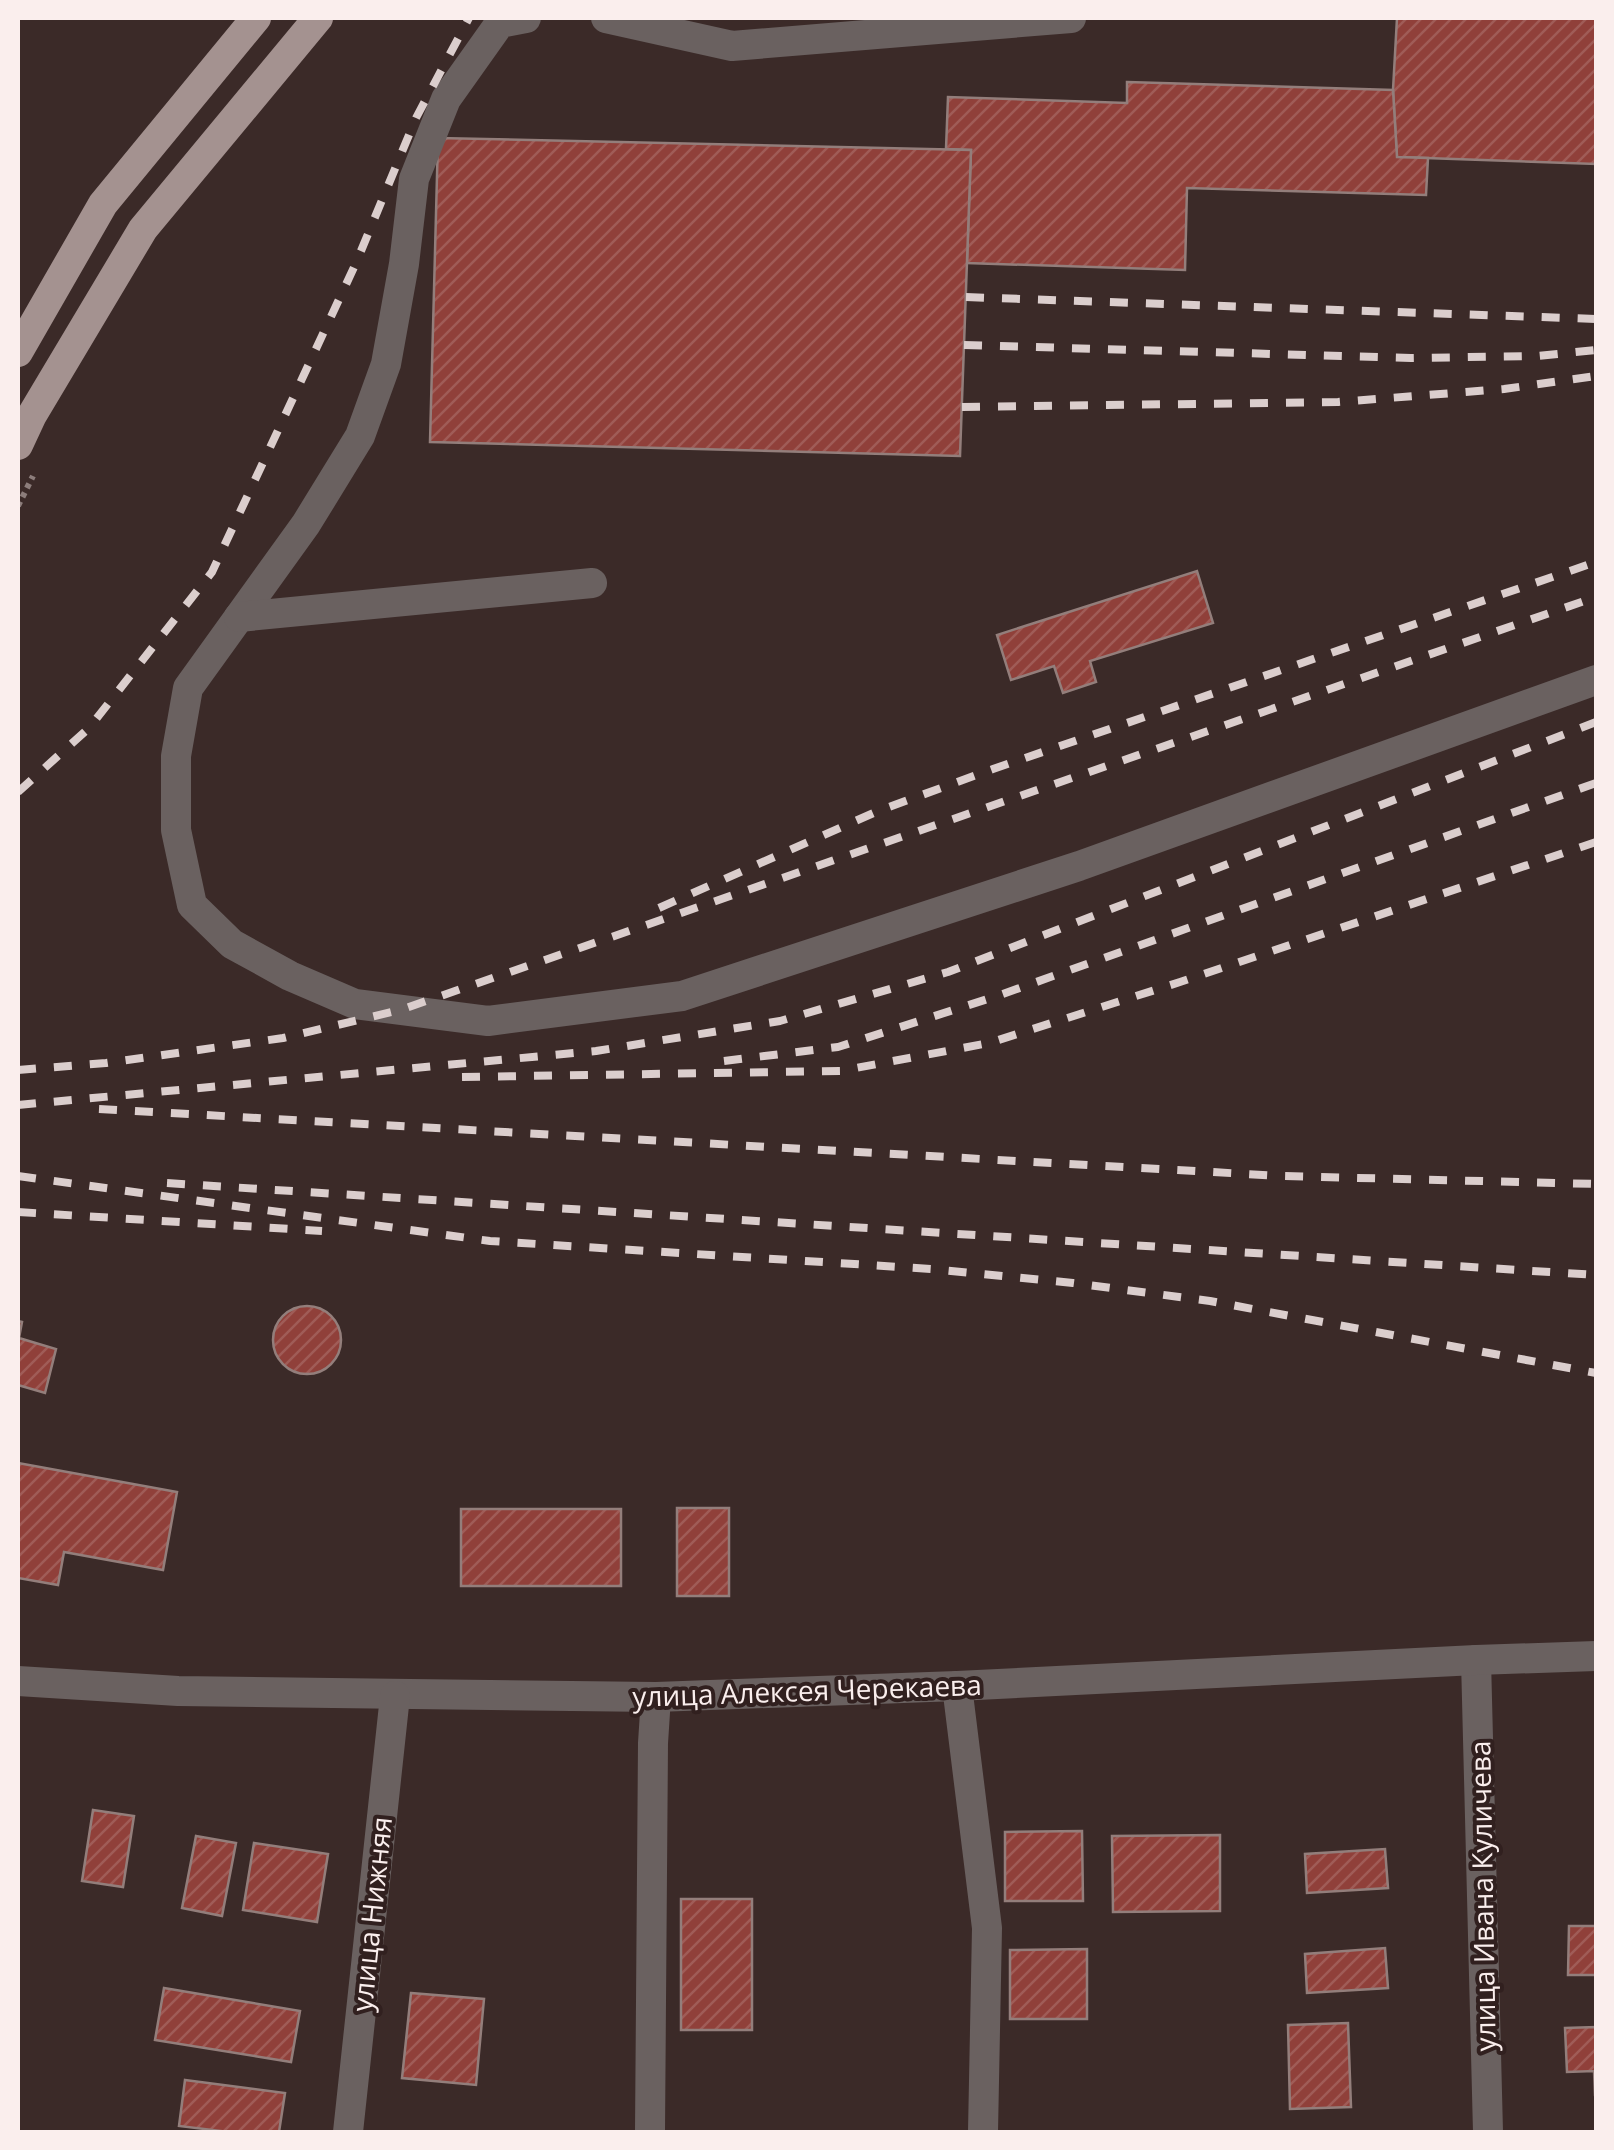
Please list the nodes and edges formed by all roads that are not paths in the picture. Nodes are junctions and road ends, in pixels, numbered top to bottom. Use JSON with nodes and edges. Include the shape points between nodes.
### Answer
{"nodes":[{"id":1,"x":256,"y":18,"type":"edge"},
{"id":2,"x":318,"y":18,"type":"edge"},
{"id":3,"x":526,"y":18,"type":"edge"},
{"id":4,"x":606,"y":18,"type":"edge"},
{"id":5,"x":1071,"y":18,"type":"edge"},
{"id":6,"x":18,"y":352,"type":"edge"},
{"id":7,"x":18,"y":445,"type":"edge"},
{"id":8,"x":592,"y":584,"type":"dead end"},
{"id":9,"x":239,"y":616,"type":"junction"},
{"id":10,"x":1596,"y":680,"type":"edge"},
{"id":11,"x":1596,"y":1656,"type":"edge"},
{"id":12,"x":1476,"y":1660,"type":"junction"},
{"id":13,"x":18,"y":1681,"type":"edge"},
{"id":14,"x":957,"y":1686,"type":"junction"},
{"id":15,"x":395,"y":1696,"type":"junction"},
{"id":16,"x":656,"y":1697,"type":"junction"},
{"id":17,"x":348,"y":2132,"type":"edge"},
{"id":18,"x":650,"y":2132,"type":"edge"},
{"id":19,"x":983,"y":2132,"type":"edge"},
{"id":20,"x":1488,"y":2132,"type":"edge"}],
"edges":[{"from":1,"to":6,"type":"main road","via":[[103,204]]},
{"from":2,"to":7,"type":"main road","via":[[143,229]]},
{"from":3,"to":9,"type":"street","via":[[500,22],[446,98],[414,179],[386,364],[360,436]]},
{"from":4,"to":5,"type":"street","via":[[732,46]]},
{"from":8,"to":9,"type":"street"},
{"from":9,"to":10,"type":"street","via":[[188,688],[176,756],[176,830],[192,904],[232,944],[355,1004],[488,1021],[682,996],[1079,866]]},
{"from":11,"to":12,"type":"street","name":"улица Алексея Черекаева"},
{"from":12,"to":14,"type":"street","name":"улица Алексея Черекаева"},
{"from":12,"to":20,"type":"street","name":"улица Ивана Куличева"},
{"from":13,"to":15,"type":"street","name":"улица Алексея Черекаева"},
{"from":14,"to":16,"type":"street","name":"улица Алексея Черекаева"},
{"from":14,"to":19,"type":"street","via":[[987,1928]]},
{"from":15,"to":16,"type":"street","name":"улица Алексея Черекаева"},
{"from":15,"to":17,"type":"street","name":"улица Нижняя"},
{"from":16,"to":18,"type":"street"}]}
